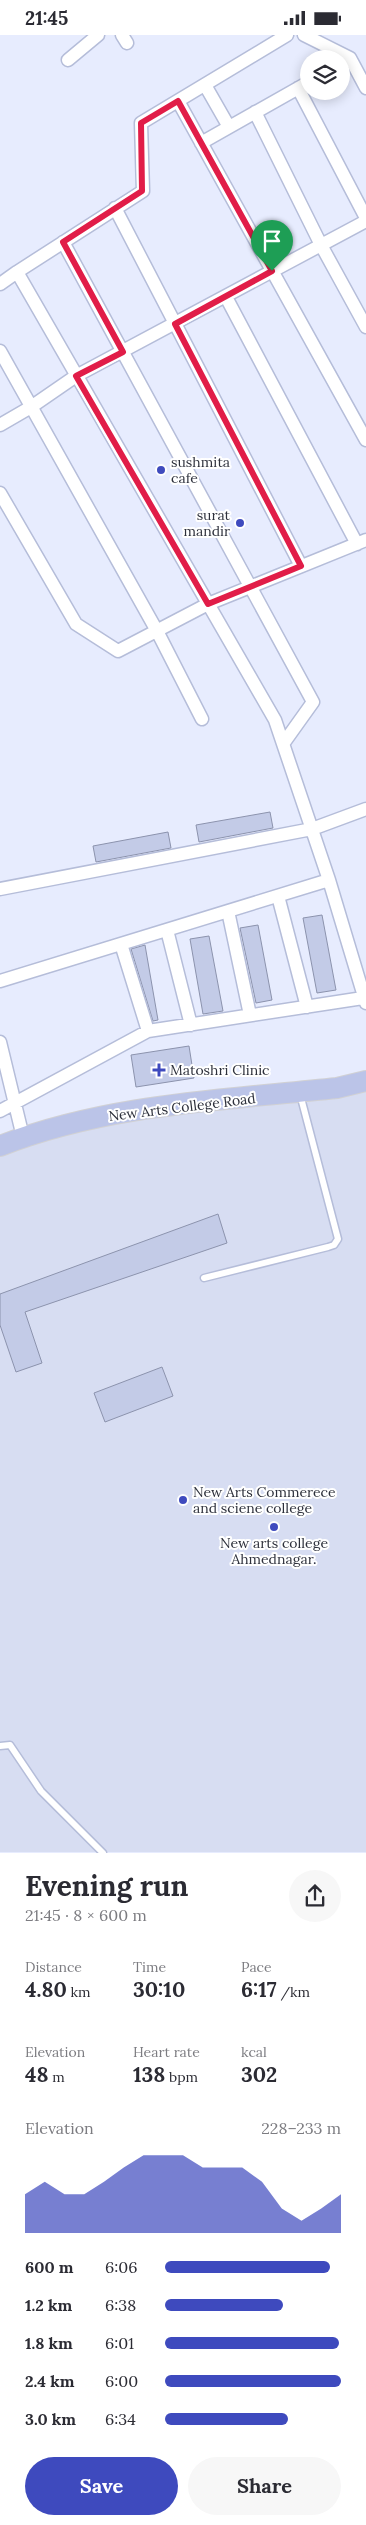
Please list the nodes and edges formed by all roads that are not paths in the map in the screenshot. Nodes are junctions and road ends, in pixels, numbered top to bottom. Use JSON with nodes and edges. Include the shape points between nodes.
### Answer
{"nodes":[{"id":1,"x":98,"y":35,"type":"edge"},
{"id":2,"x":287,"y":35,"type":"edge"},
{"id":3,"x":304,"y":35,"type":"edge"},
{"id":4,"x":328,"y":50,"type":"edge"},
{"id":5,"x":68,"y":60,"type":"dead end"},
{"id":6,"x":350,"y":66,"type":"edge"},
{"id":7,"x":205,"y":85,"type":"junction"},
{"id":8,"x":300,"y":87,"type":"edge"},
{"id":9,"x":366,"y":88,"type":"edge"},
{"id":10,"x":310,"y":100,"type":"edge"},
{"id":11,"x":178,"y":101,"type":"junction"},
{"id":12,"x":255,"y":112,"type":"junction"},
{"id":13,"x":229,"y":127,"type":"junction"},
{"id":14,"x":201,"y":143,"type":"junction"},
{"id":15,"x":115,"y":208,"type":"junction"},
{"id":16,"x":366,"y":219,"type":"edge"},
{"id":17,"x":63,"y":242,"type":"junction"},
{"id":18,"x":321,"y":245,"type":"junction"},
{"id":19,"x":272,"y":271,"type":"junction"},
{"id":20,"x":17,"y":272,"type":"junction"},
{"id":21,"x":0,"y":284,"type":"edge"},
{"id":22,"x":226,"y":297,"type":"junction"},
{"id":23,"x":175,"y":324,"type":"junction"},
{"id":24,"x":366,"y":327,"type":"edge"},
{"id":25,"x":0,"y":351,"type":"edge"},
{"id":26,"x":123,"y":352,"type":"junction"},
{"id":27,"x":76,"y":376,"type":"junction"},
{"id":28,"x":31,"y":407,"type":"junction"},
{"id":29,"x":0,"y":425,"type":"edge"},
{"id":30,"x":366,"y":441,"type":"edge"},
{"id":31,"x":0,"y":493,"type":"edge"},
{"id":32,"x":361,"y":542,"type":"edge"},
{"id":33,"x":301,"y":566,"type":"junction"},
{"id":34,"x":252,"y":587,"type":"junction"},
{"id":35,"x":208,"y":604,"type":"junction"},
{"id":36,"x":157,"y":631,"type":"junction"},
{"id":37,"x":202,"y":719,"type":"dead end"},
{"id":38,"x":283,"y":744,"type":"junction"},
{"id":39,"x":366,"y":809,"type":"edge"},
{"id":40,"x":312,"y":829,"type":"junction"},
{"id":41,"x":329,"y":880,"type":"junction"},
{"id":42,"x":0,"y":889,"type":"edge"},
{"id":43,"x":278,"y":896,"type":"junction"},
{"id":44,"x":228,"y":911,"type":"junction"},
{"id":45,"x":167,"y":930,"type":"junction"},
{"id":46,"x":122,"y":944,"type":"junction"},
{"id":47,"x":0,"y":981,"type":"edge"},
{"id":48,"x":365,"y":1001,"type":"edge"},
{"id":49,"x":307,"y":1007,"type":"junction"},
{"id":50,"x":250,"y":1015,"type":"junction"},
{"id":51,"x":191,"y":1025,"type":"junction"},
{"id":52,"x":148,"y":1031,"type":"junction"},
{"id":53,"x":0,"y":1042,"type":"edge"},
{"id":54,"x":366,"y":1081,"type":"edge"},
{"id":55,"x":300,"y":1092,"type":"junction"},
{"id":56,"x":15,"y":1104,"type":"junction"},
{"id":57,"x":0,"y":1111,"type":"edge"},
{"id":58,"x":23,"y":1137,"type":"junction"},
{"id":59,"x":0,"y":1146,"type":"edge"},
{"id":60,"x":204,"y":1278,"type":"dead end"},
{"id":61,"x":0,"y":1746,"type":"edge"},
{"id":62,"x":103,"y":1853,"type":"edge"}],
"edges":[{"from":1,"to":5,"type":"street"},
{"from":2,"to":7,"type":"street"},
{"from":3,"to":4,"type":"street"},
{"from":6,"to":9,"type":"street"},
{"from":7,"to":11,"type":"street"},
{"from":7,"to":13,"type":"street"},
{"from":8,"to":12,"type":"street"},
{"from":10,"to":16,"type":"street"},
{"from":11,"to":14,"type":"street"},
{"from":11,"to":15,"type":"street","via":[[141,123],[142,191]]},
{"from":12,"to":13,"type":"street"},
{"from":12,"to":18,"type":"street"},
{"from":13,"to":14,"type":"street"},
{"from":14,"to":19,"type":"street"},
{"from":15,"to":17,"type":"street"},
{"from":15,"to":23,"type":"street"},
{"from":16,"to":18,"type":"street"},
{"from":17,"to":20,"type":"street"},
{"from":17,"to":26,"type":"street"},
{"from":18,"to":19,"type":"street"},
{"from":18,"to":24,"type":"street"},
{"from":19,"to":22,"type":"street"},
{"from":19,"to":30,"type":"street"},
{"from":20,"to":21,"type":"street"},
{"from":20,"to":27,"type":"street"},
{"from":22,"to":23,"type":"street"},
{"from":22,"to":32,"type":"street"},
{"from":23,"to":26,"type":"street"},
{"from":23,"to":33,"type":"street"},
{"from":25,"to":28,"type":"street"},
{"from":26,"to":27,"type":"street"},
{"from":26,"to":34,"type":"street"},
{"from":27,"to":28,"type":"street"},
{"from":27,"to":35,"type":"street"},
{"from":28,"to":29,"type":"street"},
{"from":28,"to":36,"type":"street"},
{"from":31,"to":36,"type":"street","via":[[76,623],[118,651]]},
{"from":32,"to":33,"type":"street"},
{"from":33,"to":34,"type":"street"},
{"from":34,"to":35,"type":"street"},
{"from":34,"to":38,"type":"street","via":[[312,702]]},
{"from":35,"to":36,"type":"street"},
{"from":35,"to":38,"type":"street","via":[[275,720]]},
{"from":36,"to":37,"type":"street"},
{"from":38,"to":40,"type":"street"},
{"from":39,"to":40,"type":"street"},
{"from":40,"to":41,"type":"street"},
{"from":40,"to":42,"type":"street"},
{"from":41,"to":43,"type":"street"},
{"from":41,"to":48,"type":"street"},
{"from":43,"to":44,"type":"street"},
{"from":43,"to":49,"type":"street"},
{"from":44,"to":45,"type":"street"},
{"from":44,"to":50,"type":"street"},
{"from":45,"to":46,"type":"street"},
{"from":45,"to":51,"type":"street"},
{"from":46,"to":47,"type":"street"},
{"from":46,"to":52,"type":"street"},
{"from":48,"to":49,"type":"street"},
{"from":49,"to":50,"type":"street"},
{"from":50,"to":51,"type":"street"},
{"from":51,"to":52,"type":"street"},
{"from":52,"to":56,"type":"street"},
{"from":53,"to":56,"type":"street"},
{"from":54,"to":55,"type":"main road","name":"New Arts College Road","via":[[337,1089]]},
{"from":55,"to":58,"type":"main road","name":"New Arts College Road","via":[[126,1111]]},
{"from":55,"to":60,"type":"lane","via":[[338,1239],[328,1247]]},
{"from":56,"to":57,"type":"street"},
{"from":56,"to":58,"type":"street"},
{"from":58,"to":59,"type":"main road","name":"New Arts College Road"},
{"from":61,"to":62,"type":"lane","via":[[10,1745],[41,1791]]}]}
